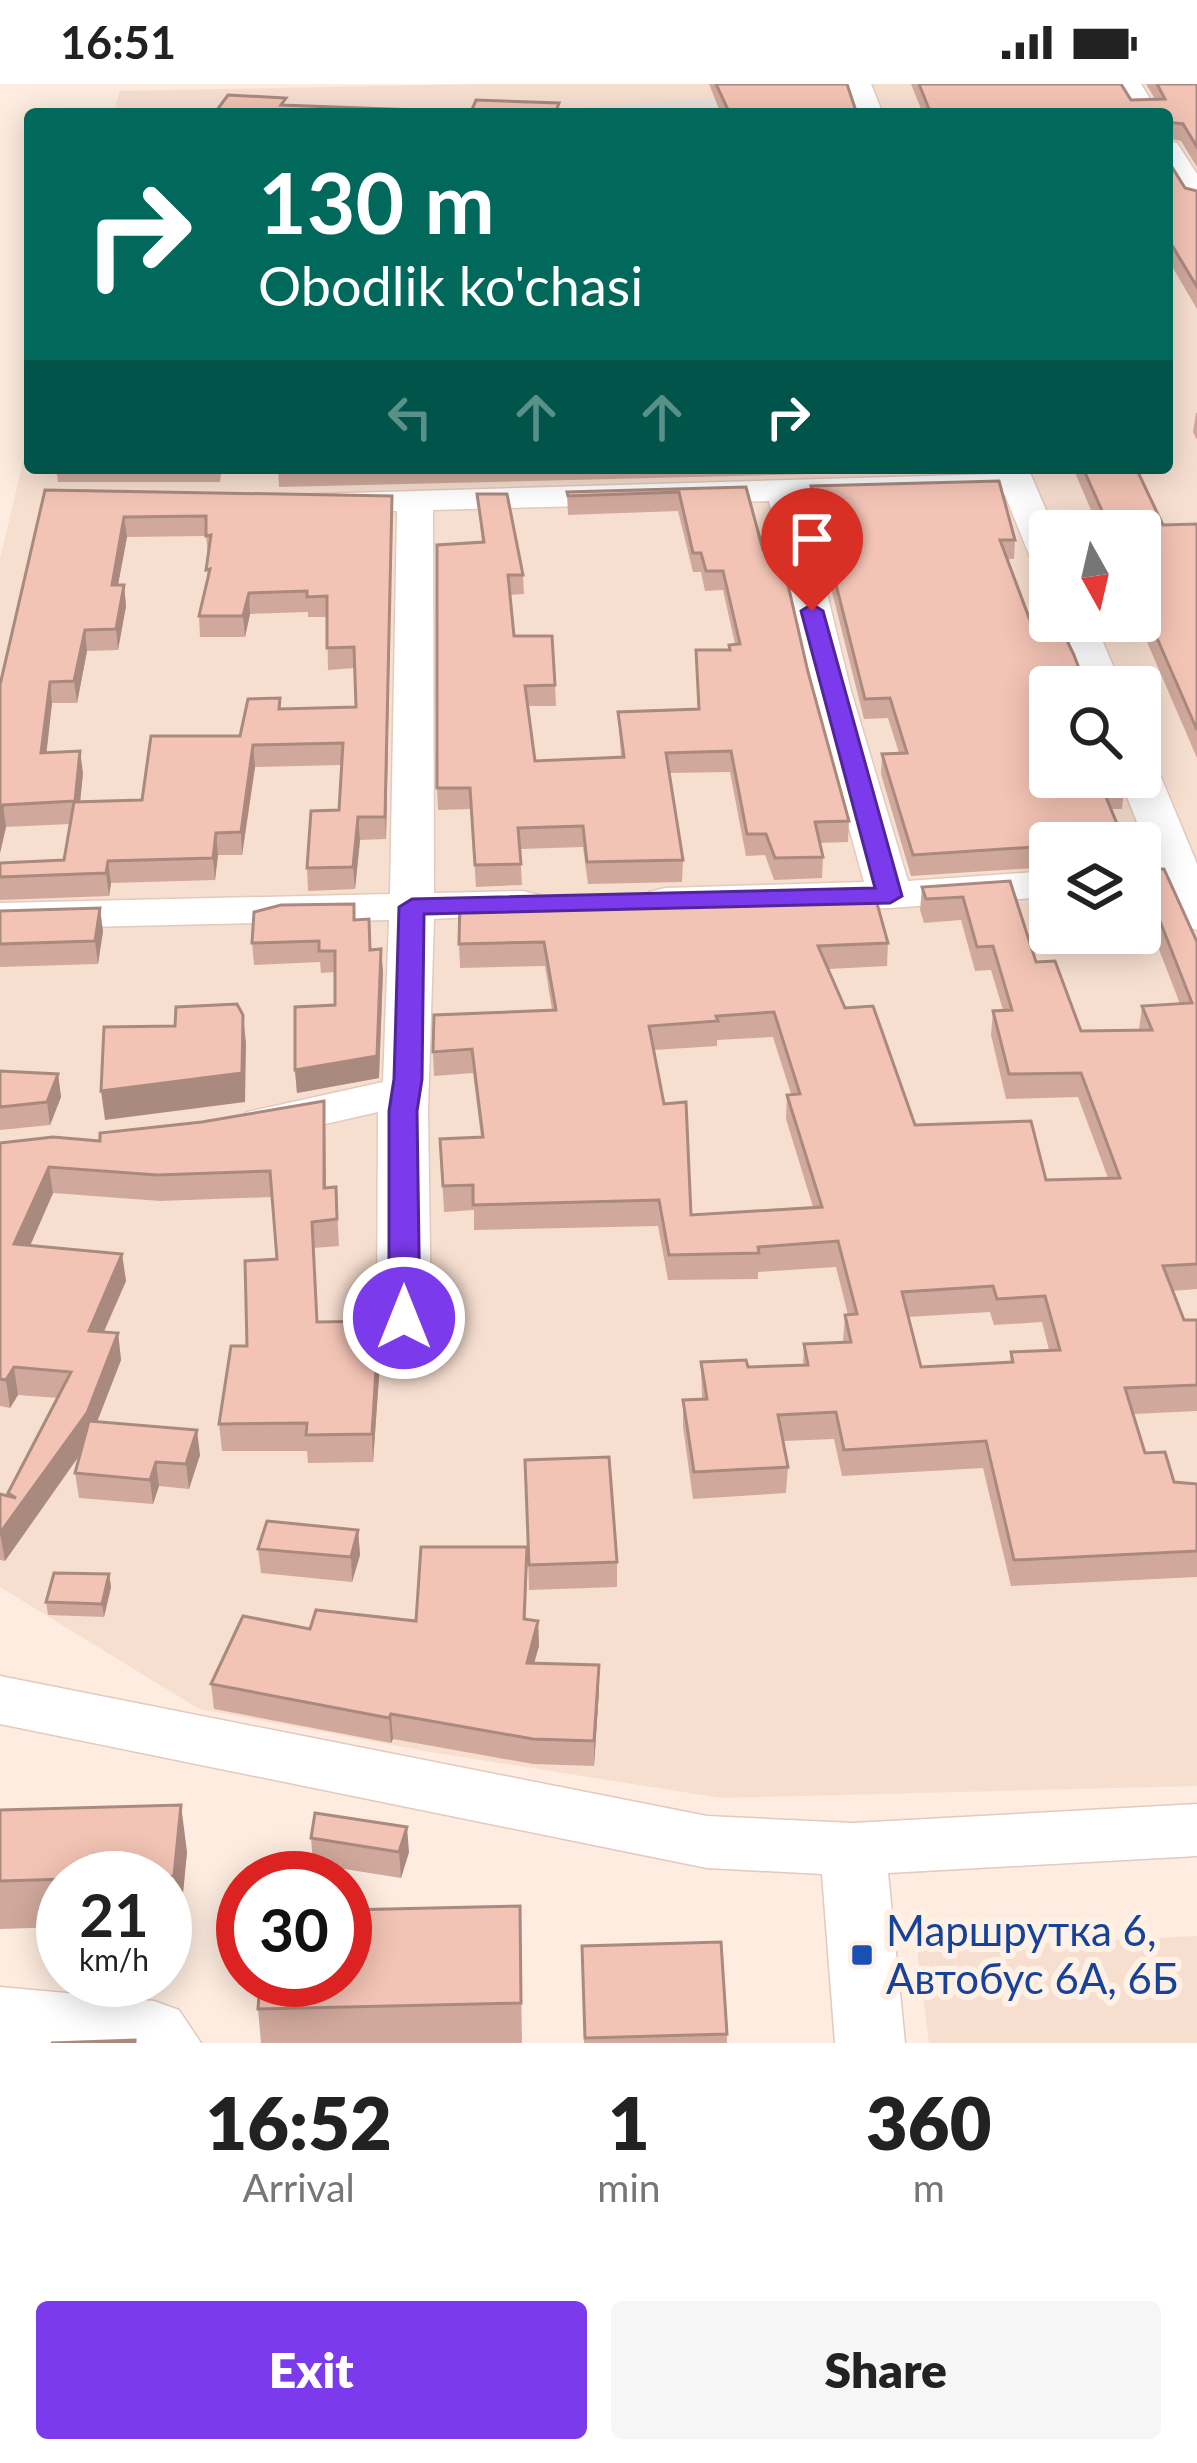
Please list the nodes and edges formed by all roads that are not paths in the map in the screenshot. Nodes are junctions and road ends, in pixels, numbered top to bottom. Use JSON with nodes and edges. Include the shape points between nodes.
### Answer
{"nodes":[{"id":1,"x":1173,"y":158,"type":"edge"},
{"id":2,"x":1197,"y":196,"type":"edge"},
{"id":3,"x":1015,"y":476,"type":"edge"},
{"id":4,"x":784,"y":490,"type":"junction"},
{"id":5,"x":415,"y":501,"type":"junction"},
{"id":6,"x":288,"y":502,"type":"edge"},
{"id":7,"x":1029,"y":510,"type":"edge"},
{"id":8,"x":1147,"y":798,"type":"edge"},
{"id":9,"x":1173,"y":875,"type":"edge"},
{"id":10,"x":1029,"y":886,"type":"edge"},
{"id":11,"x":890,"y":896,"type":"junction"},
{"id":12,"x":627,"y":902,"type":"edge"},
{"id":13,"x":555,"y":903,"type":"edge"},
{"id":14,"x":412,"y":907,"type":"junction"},
{"id":15,"x":0,"y":916,"type":"edge"},
{"id":16,"x":1197,"y":917,"type":"edge"},
{"id":17,"x":405,"y":1092,"type":"junction"},
{"id":18,"x":209,"y":1130,"type":"edge"},
{"id":19,"x":404,"y":1318,"type":"dead end"},
{"id":20,"x":0,"y":1700,"type":"edge"},
{"id":21,"x":1197,"y":1830,"type":"edge"},
{"id":22,"x":854,"y":1849,"type":"junction"},
{"id":23,"x":0,"y":2017,"type":"edge"},
{"id":24,"x":166,"y":2043,"type":"edge"},
{"id":25,"x":870,"y":2043,"type":"edge"}],
"edges":[{"from":1,"to":2,"type":"street"},
{"from":3,"to":4,"type":"street"},
{"from":3,"to":7,"type":"street"},
{"from":4,"to":5,"type":"street"},
{"from":4,"to":11,"type":"street"},
{"from":5,"to":6,"type":"street"},
{"from":5,"to":14,"type":"street"},
{"from":8,"to":9,"type":"street"},
{"from":9,"to":16,"type":"street"},
{"from":10,"to":11,"type":"street"},
{"from":11,"to":12,"type":"street"},
{"from":13,"to":14,"type":"street"},
{"from":14,"to":15,"type":"street"},
{"from":14,"to":17,"type":"street"},
{"from":17,"to":18,"type":"street"},
{"from":17,"to":19,"type":"street"},
{"from":20,"to":22,"type":"street","via":[[707,1842]]},
{"from":21,"to":22,"type":"street"},
{"from":22,"to":25,"type":"street"},
{"from":23,"to":24,"type":"street","via":[[154,2031]]}]}
